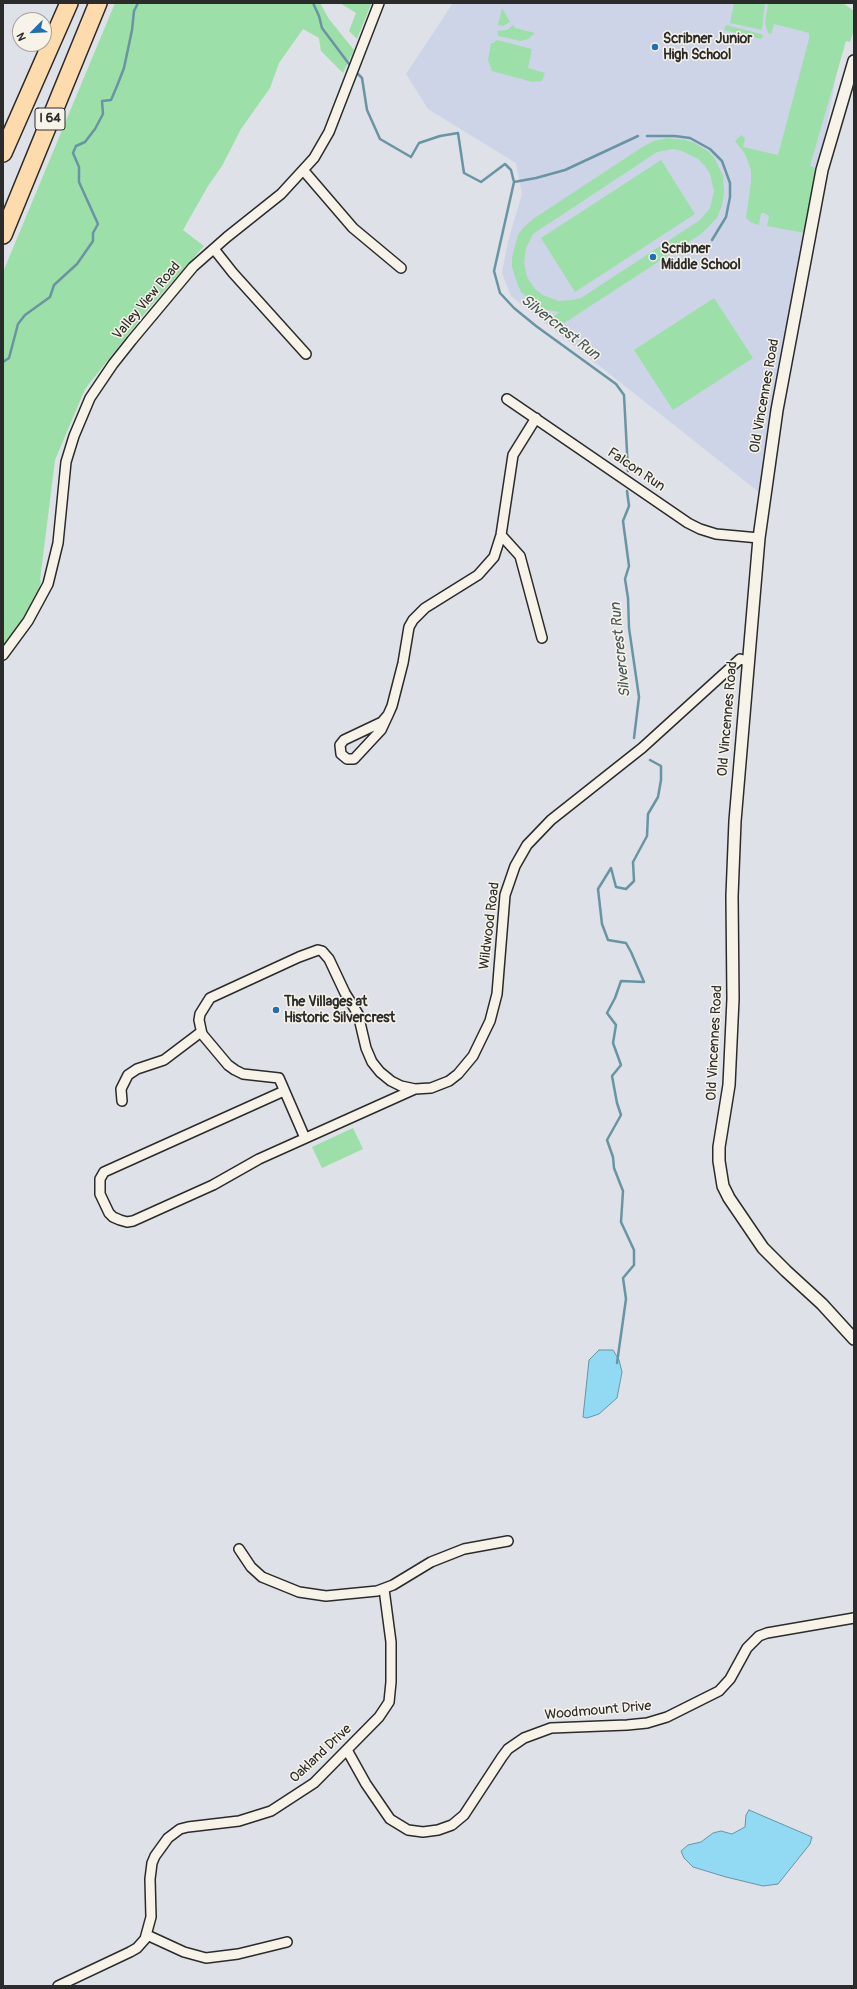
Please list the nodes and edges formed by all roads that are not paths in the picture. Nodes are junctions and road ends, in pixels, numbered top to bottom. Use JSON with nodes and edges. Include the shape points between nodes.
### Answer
{"nodes":[{"id":1,"x":69,"y":3,"type":"edge"},
{"id":2,"x":98,"y":3,"type":"edge"},
{"id":3,"x":379,"y":3,"type":"edge"},
{"id":4,"x":854,"y":61,"type":"edge"},
{"id":5,"x":3,"y":153,"type":"edge"},
{"id":6,"x":304,"y":171,"type":"junction"},
{"id":7,"x":3,"y":235,"type":"edge"},
{"id":8,"x":214,"y":249,"type":"junction"},
{"id":9,"x":401,"y":268,"type":"dead end"},
{"id":10,"x":306,"y":354,"type":"dead end"},
{"id":11,"x":506,"y":400,"type":"dead end"},
{"id":12,"x":536,"y":418,"type":"junction"},
{"id":13,"x":501,"y":535,"type":"junction"},
{"id":14,"x":759,"y":538,"type":"junction"},
{"id":15,"x":542,"y":638,"type":"dead end"},
{"id":16,"x":3,"y":655,"type":"edge"},
{"id":17,"x":748,"y":660,"type":"junction"},
{"id":18,"x":388,"y":716,"type":"junction"},
{"id":19,"x":201,"y":1032,"type":"junction"},
{"id":20,"x":415,"y":1089,"type":"junction"},
{"id":21,"x":284,"y":1091,"type":"junction"},
{"id":22,"x":122,"y":1101,"type":"dead end"},
{"id":23,"x":305,"y":1138,"type":"junction"},
{"id":24,"x":854,"y":1338,"type":"edge"},
{"id":25,"x":508,"y":1540,"type":"dead end"},
{"id":26,"x":239,"y":1549,"type":"dead end"},
{"id":27,"x":384,"y":1588,"type":"junction"},
{"id":28,"x":854,"y":1618,"type":"edge"},
{"id":29,"x":347,"y":1750,"type":"junction"},
{"id":30,"x":147,"y":1935,"type":"junction"},
{"id":31,"x":287,"y":1942,"type":"dead end"},
{"id":32,"x":58,"y":1986,"type":"edge"}],
"edges":[{"from":1,"to":5,"type":"highway","number":"I 64"},
{"from":2,"to":7,"type":"highway","number":"I 64"},
{"from":3,"to":6,"type":"street","name":"Valley View Road","via":[[329,132]]},
{"from":4,"to":14,"type":"street","name":"Old Vincennes Road","via":[[822,170],[777,410]]},
{"from":6,"to":8,"type":"street","name":"Valley View Road","via":[[281,194]]},
{"from":6,"to":9,"type":"street","via":[[353,228]]},
{"from":8,"to":10,"type":"street"},
{"from":8,"to":16,"type":"street","name":"Valley View Road","via":[[193,267],[132,340],[90,398],[66,462],[58,543],[48,584],[28,621]]},
{"from":11,"to":12,"type":"street","name":"Falcon Run"},
{"from":12,"to":13,"type":"street","via":[[513,454]]},
{"from":12,"to":14,"type":"street","name":"Falcon Run","via":[[700,529],[716,534]]},
{"from":13,"to":15,"type":"street","via":[[520,556]]},
{"from":13,"to":18,"type":"street","via":[[494,557],[485,569],[425,608],[413,620],[409,627],[403,662]]},
{"from":14,"to":17,"type":"street","name":"Old Vincennes Road"},
{"from":17,"to":20,"type":"street","name":"Wildwood Road","via":[[740,659],[642,748],[552,820],[527,845],[515,866],[506,895],[497,994],[485,1034],[473,1056],[458,1074],[439,1086]]},
{"from":17,"to":24,"type":"street","name":"Old Vincennes Road","via":[[735,821],[732,896],[733,999],[729,1086],[719,1147],[720,1173],[723,1186],[735,1210],[763,1248]]},
{"from":18,"to":18,"type":"street","via":[[382,722],[342,742],[340,752],[344,758],[356,758],[381,730]]},
{"from":19,"to":20,"type":"street","name":"Wildwood Road","via":[[200,1014],[210,998],[318,950],[328,959],[358,1014],[369,1056],[380,1072],[401,1086]]},
{"from":19,"to":21,"type":"street","via":[[209,1045],[235,1070],[243,1074],[279,1078]]},
{"from":19,"to":22,"type":"street","via":[[164,1060],[137,1069],[128,1075],[122,1089]]},
{"from":20,"to":23,"type":"street"},
{"from":21,"to":23,"type":"street"},
{"from":21,"to":23,"type":"street","via":[[110,1168],[100,1179],[100,1194],[113,1217],[127,1222],[133,1221]]},
{"from":25,"to":27,"type":"street","via":[[464,1549],[431,1562]]},
{"from":26,"to":27,"type":"street","via":[[250,1567],[262,1577],[299,1592],[326,1596],[358,1594]]},
{"from":27,"to":29,"type":"street","name":"Oakland Drive","via":[[391,1642],[389,1702],[376,1721]]},
{"from":28,"to":29,"type":"street","name":"Woodmount Drive","via":[[759,1636],[747,1648],[730,1679],[719,1691],[667,1717],[627,1725],[551,1728],[524,1738],[508,1749],[464,1815],[452,1825],[438,1830],[408,1830],[390,1819],[377,1802]]},
{"from":29,"to":30,"type":"street","name":"Oakland Drive","via":[[314,1783],[272,1811],[239,1821],[188,1827],[168,1838],[152,1863],[152,1917]]},
{"from":30,"to":31,"type":"street","via":[[184,1952],[206,1958],[238,1954]]},
{"from":30,"to":32,"type":"street","name":"Oakland Drive","via":[[137,1948]]}]}
